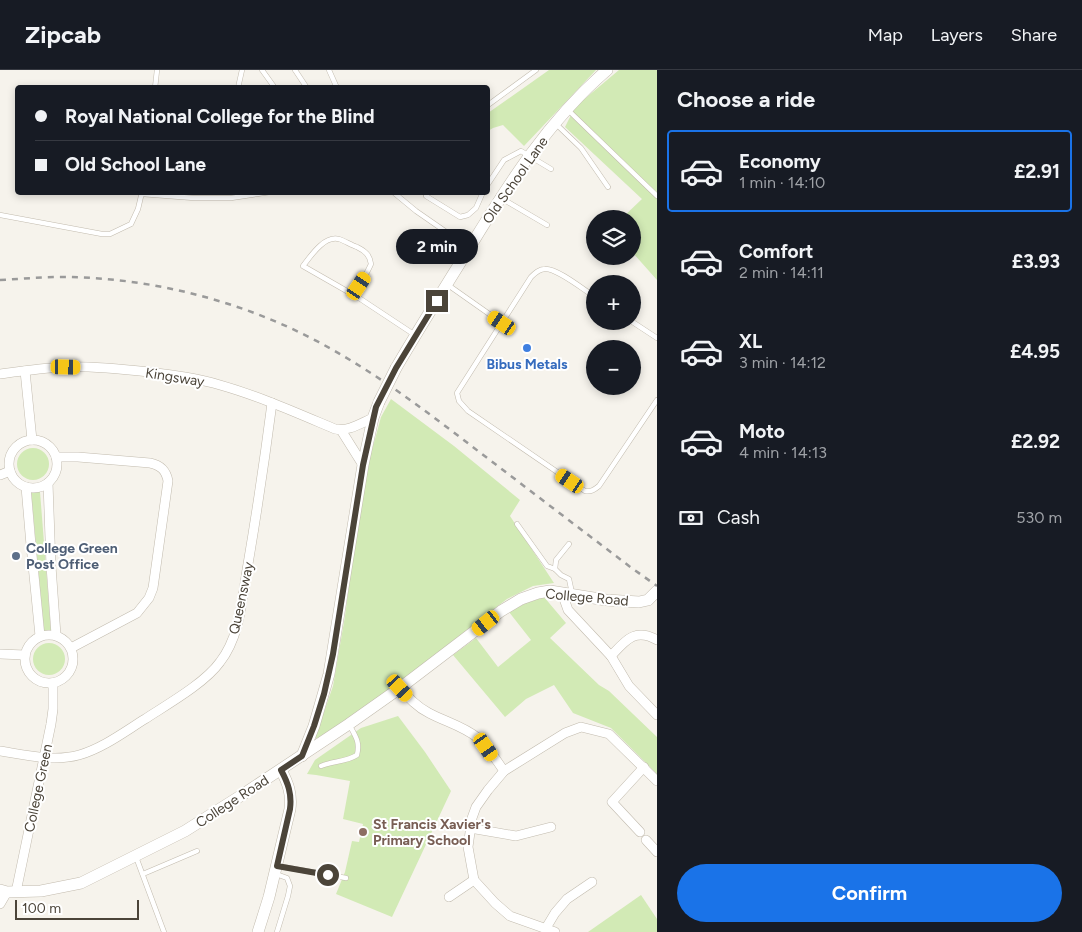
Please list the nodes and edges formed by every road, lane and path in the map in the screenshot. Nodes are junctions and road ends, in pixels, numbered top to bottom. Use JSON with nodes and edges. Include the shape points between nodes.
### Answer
{"nodes":[{"id":1,"x":157,"y":70,"type":"edge"},
{"id":2,"x":242,"y":70,"type":"edge"},
{"id":3,"x":262,"y":70,"type":"edge"},
{"id":4,"x":295,"y":70,"type":"edge"},
{"id":5,"x":328,"y":70,"type":"edge"},
{"id":6,"x":536,"y":70,"type":"edge"},
{"id":7,"x":607,"y":70,"type":"edge"},
{"id":8,"x":155,"y":85,"type":"edge"},
{"id":9,"x":239,"y":85,"type":"edge"},
{"id":10,"x":273,"y":85,"type":"edge"},
{"id":11,"x":305,"y":85,"type":"edge"},
{"id":12,"x":336,"y":85,"type":"edge"},
{"id":13,"x":490,"y":103,"type":"edge"},
{"id":14,"x":567,"y":109,"type":"junction"},
{"id":15,"x":555,"y":124,"type":"junction"},
{"id":16,"x":529,"y":155,"type":"junction"},
{"id":17,"x":551,"y":169,"type":"dead end"},
{"id":18,"x":490,"y":181,"type":"edge"},
{"id":19,"x":608,"y":186,"type":"dead end"},
{"id":20,"x":142,"y":195,"type":"edge"},
{"id":21,"x":163,"y":195,"type":"edge"},
{"id":22,"x":243,"y":195,"type":"edge"},
{"id":23,"x":397,"y":195,"type":"edge"},
{"id":24,"x":482,"y":195,"type":"edge"},
{"id":25,"x":426,"y":196,"type":"dead end"},
{"id":26,"x":657,"y":196,"type":"edge"},
{"id":27,"x":500,"y":197,"type":"junction"},
{"id":28,"x":0,"y":215,"type":"edge"},
{"id":29,"x":547,"y":225,"type":"dead end"},
{"id":30,"x":470,"y":248,"type":"junction"},
{"id":31,"x":447,"y":285,"type":"junction"},
{"id":32,"x":586,"y":291,"type":"edge"},
{"id":33,"x":359,"y":298,"type":"junction"},
{"id":34,"x":502,"y":323,"type":"junction"},
{"id":35,"x":641,"y":328,"type":"edge"},
{"id":36,"x":416,"y":335,"type":"junction"},
{"id":37,"x":657,"y":338,"type":"edge"},
{"id":38,"x":25,"y":371,"type":"junction"},
{"id":39,"x":0,"y":374,"type":"edge"},
{"id":40,"x":657,"y":400,"type":"edge"},
{"id":41,"x":272,"y":403,"type":"junction"},
{"id":42,"x":373,"y":418,"type":"junction"},
{"id":43,"x":341,"y":430,"type":"junction"},
{"id":44,"x":32,"y":440,"type":"junction"},
{"id":45,"x":56,"y":457,"type":"junction"},
{"id":46,"x":363,"y":465,"type":"junction"},
{"id":47,"x":10,"y":471,"type":"junction"},
{"id":48,"x":0,"y":475,"type":"edge"},
{"id":49,"x":48,"y":483,"type":"junction"},
{"id":50,"x":26,"y":487,"type":"junction"},
{"id":51,"x":517,"y":524,"type":"dead end"},
{"id":52,"x":568,"y":544,"type":"dead end"},
{"id":53,"x":555,"y":569,"type":"junction"},
{"id":54,"x":568,"y":594,"type":"junction"},
{"id":55,"x":654,"y":595,"type":"edge"},
{"id":56,"x":56,"y":635,"type":"junction"},
{"id":57,"x":40,"y":636,"type":"junction"},
{"id":58,"x":657,"y":640,"type":"edge"},
{"id":59,"x":71,"y":648,"type":"junction"},
{"id":60,"x":0,"y":654,"type":"edge"},
{"id":61,"x":25,"y":655,"type":"junction"},
{"id":62,"x":611,"y":656,"type":"junction"},
{"id":63,"x":53,"y":683,"type":"junction"},
{"id":64,"x":400,"y":688,"type":"junction"},
{"id":65,"x":657,"y":715,"type":"edge"},
{"id":66,"x":349,"y":724,"type":"junction"},
{"id":67,"x":0,"y":751,"type":"edge"},
{"id":68,"x":302,"y":756,"type":"junction"},
{"id":69,"x":44,"y":757,"type":"junction"},
{"id":70,"x":321,"y":766,"type":"dead end"},
{"id":71,"x":644,"y":767,"type":"junction"},
{"id":72,"x":281,"y":770,"type":"junction"},
{"id":73,"x":504,"y":771,"type":"junction"},
{"id":74,"x":657,"y":781,"type":"edge"},
{"id":75,"x":550,"y":827,"type":"dead end"},
{"id":76,"x":470,"y":828,"type":"junction"},
{"id":77,"x":640,"y":832,"type":"dead end"},
{"id":78,"x":646,"y":840,"type":"dead end"},
{"id":79,"x":198,"y":851,"type":"dead end"},
{"id":80,"x":657,"y":852,"type":"edge"},
{"id":81,"x":136,"y":856,"type":"junction"},
{"id":82,"x":276,"y":869,"type":"junction"},
{"id":83,"x":143,"y":874,"type":"junction"},
{"id":84,"x":346,"y":878,"type":"dead end"},
{"id":85,"x":474,"y":880,"type":"junction"},
{"id":86,"x":592,"y":882,"type":"dead end"},
{"id":87,"x":8,"y":891,"type":"edge"},
{"id":88,"x":449,"y":897,"type":"dead end"},
{"id":89,"x":0,"y":904,"type":"edge"},
{"id":90,"x":550,"y":930,"type":"edge"},
{"id":91,"x":164,"y":932,"type":"edge"},
{"id":92,"x":258,"y":932,"type":"edge"},
{"id":93,"x":277,"y":932,"type":"edge"}],
"edges":[{"from":1,"to":8,"type":"lane"},
{"from":2,"to":9,"type":"lane"},
{"from":3,"to":10,"type":"lane"},
{"from":4,"to":11,"type":"lane"},
{"from":5,"to":12,"type":"lane"},
{"from":6,"to":13,"type":"lane"},
{"from":7,"to":14,"type":"street","name":"Old School Lane"},
{"from":14,"to":15,"type":"street","name":"Old School Lane"},
{"from":14,"to":26,"type":"lane"},
{"from":15,"to":16,"type":"street","name":"Old School Lane"},
{"from":15,"to":19,"type":"lane","via":[[581,148]]},
{"from":16,"to":17,"type":"lane"},
{"from":16,"to":18,"type":"lane","via":[[521,151],[504,160]]},
{"from":16,"to":27,"type":"street","name":"Old School Lane"},
{"from":20,"to":28,"type":"lane","via":[[131,224],[110,234]]},
{"from":21,"to":22,"type":"lane","via":[[194,198]]},
{"from":23,"to":30,"type":"lane"},
{"from":24,"to":25,"type":"lane","via":[[476,208],[468,216],[460,217]]},
{"from":27,"to":29,"type":"lane"},
{"from":27,"to":30,"type":"street","name":"Old School Lane"},
{"from":30,"to":31,"type":"street","name":"Old School Lane"},
{"from":31,"to":34,"type":"lane"},
{"from":31,"to":36,"type":"street","name":"Old School Lane"},
{"from":32,"to":34,"type":"lane","via":[[557,272],[542,270],[532,277]]},
{"from":33,"to":33,"type":"lane","via":[[357,291],[372,264],[369,256],[334,238],[316,249],[304,266]]},
{"from":33,"to":36,"type":"lane"},
{"from":34,"to":40,"type":"lane","via":[[457,393],[459,401],[468,411],[585,490],[594,490],[598,486]]},
{"from":35,"to":37,"type":"lane"},
{"from":36,"to":42,"type":"street","name":"Old School Lane","bridge":true,"via":[[378,402]]},
{"from":38,"to":39,"type":"street","name":"Kingsway"},
{"from":38,"to":41,"type":"street","name":"Kingsway","via":[[88,367],[168,374],[220,384]]},
{"from":38,"to":44,"type":"street"},
{"from":41,"to":43,"type":"street","name":"Kingsway"},
{"from":41,"to":69,"type":"street","name":"Queensway","via":[[238,625],[220,662],[192,688],[102,745],[79,755]]},
{"from":42,"to":43,"type":"street"},
{"from":42,"to":46,"type":"street","name":"Old School Lane"},
{"from":43,"to":46,"type":"street"},
{"from":44,"to":45,"type":"street","via":[[48,445]]},
{"from":44,"to":47,"type":"street","via":[[15,448]]},
{"from":45,"to":49,"type":"street","via":[[56,472]]},
{"from":45,"to":59,"type":"street","via":[[157,464],[168,481],[149,598],[136,613]]},
{"from":46,"to":68,"type":"street","name":"Old School Lane","via":[[329,674]]},
{"from":47,"to":48,"type":"street"},
{"from":47,"to":50,"type":"street"},
{"from":49,"to":50,"type":"street","via":[[36,488]]},
{"from":49,"to":56,"type":"street"},
{"from":50,"to":57,"type":"street"},
{"from":51,"to":53,"type":"lane","via":[[547,566]]},
{"from":52,"to":53,"type":"lane","via":[[556,560]]},
{"from":53,"to":54,"type":"lane","via":[[569,580]]},
{"from":54,"to":55,"type":"street","name":"College Road","via":[[620,601],[644,601]]},
{"from":54,"to":62,"type":"street","via":[[568,610]]},
{"from":54,"to":64,"type":"street","name":"College Road","via":[[538,593],[521,599]]},
{"from":56,"to":57,"type":"street"},
{"from":56,"to":59,"type":"street"},
{"from":57,"to":61,"type":"street","via":[[28,646]]},
{"from":58,"to":62,"type":"street","via":[[637,635],[625,640]]},
{"from":59,"to":63,"type":"street","via":[[73,664],[69,673]]},
{"from":60,"to":61,"type":"street"},
{"from":61,"to":63,"type":"street","via":[[29,674],[36,680]]},
{"from":62,"to":65,"type":"street","via":[[629,686]]},
{"from":63,"to":69,"type":"street","name":"College Green","via":[[53,709]]},
{"from":64,"to":66,"type":"street","name":"College Road"},
{"from":64,"to":73,"type":"street","via":[[420,708],[480,739]]},
{"from":66,"to":68,"type":"street","name":"College Road"},
{"from":66,"to":70,"type":"lane","via":[[359,747],[357,755]]},
{"from":67,"to":69,"type":"street","name":"Queensway"},
{"from":68,"to":72,"type":"street","name":"College Road"},
{"from":69,"to":87,"type":"street","name":"College Green"},
{"from":71,"to":73,"type":"street","via":[[609,734],[582,727],[565,733]]},
{"from":71,"to":74,"type":"street"},
{"from":71,"to":77,"type":"street","via":[[612,802]]},
{"from":72,"to":81,"type":"street","name":"College Road","via":[[185,831]]},
{"from":72,"to":82,"type":"street","via":[[291,799]]},
{"from":73,"to":76,"type":"street","via":[[476,807]]},
{"from":75,"to":76,"type":"street","via":[[516,836]]},
{"from":76,"to":85,"type":"street","via":[[468,847]]},
{"from":78,"to":80,"type":"street"},
{"from":79,"to":83,"type":"lane"},
{"from":81,"to":83,"type":"lane"},
{"from":81,"to":87,"type":"street","name":"College Road","via":[[81,883],[53,890]]},
{"from":82,"to":84,"type":"lane"},
{"from":82,"to":92,"type":"street"},
{"from":82,"to":93,"type":"lane","via":[[287,878],[290,886]]},
{"from":83,"to":91,"type":"lane"},
{"from":85,"to":88,"type":"street"},
{"from":85,"to":90,"type":"street","via":[[510,916]]},
{"from":86,"to":90,"type":"street","via":[[567,899],[555,913]]},
{"from":87,"to":89,"type":"street","name":"College Green"}]}
